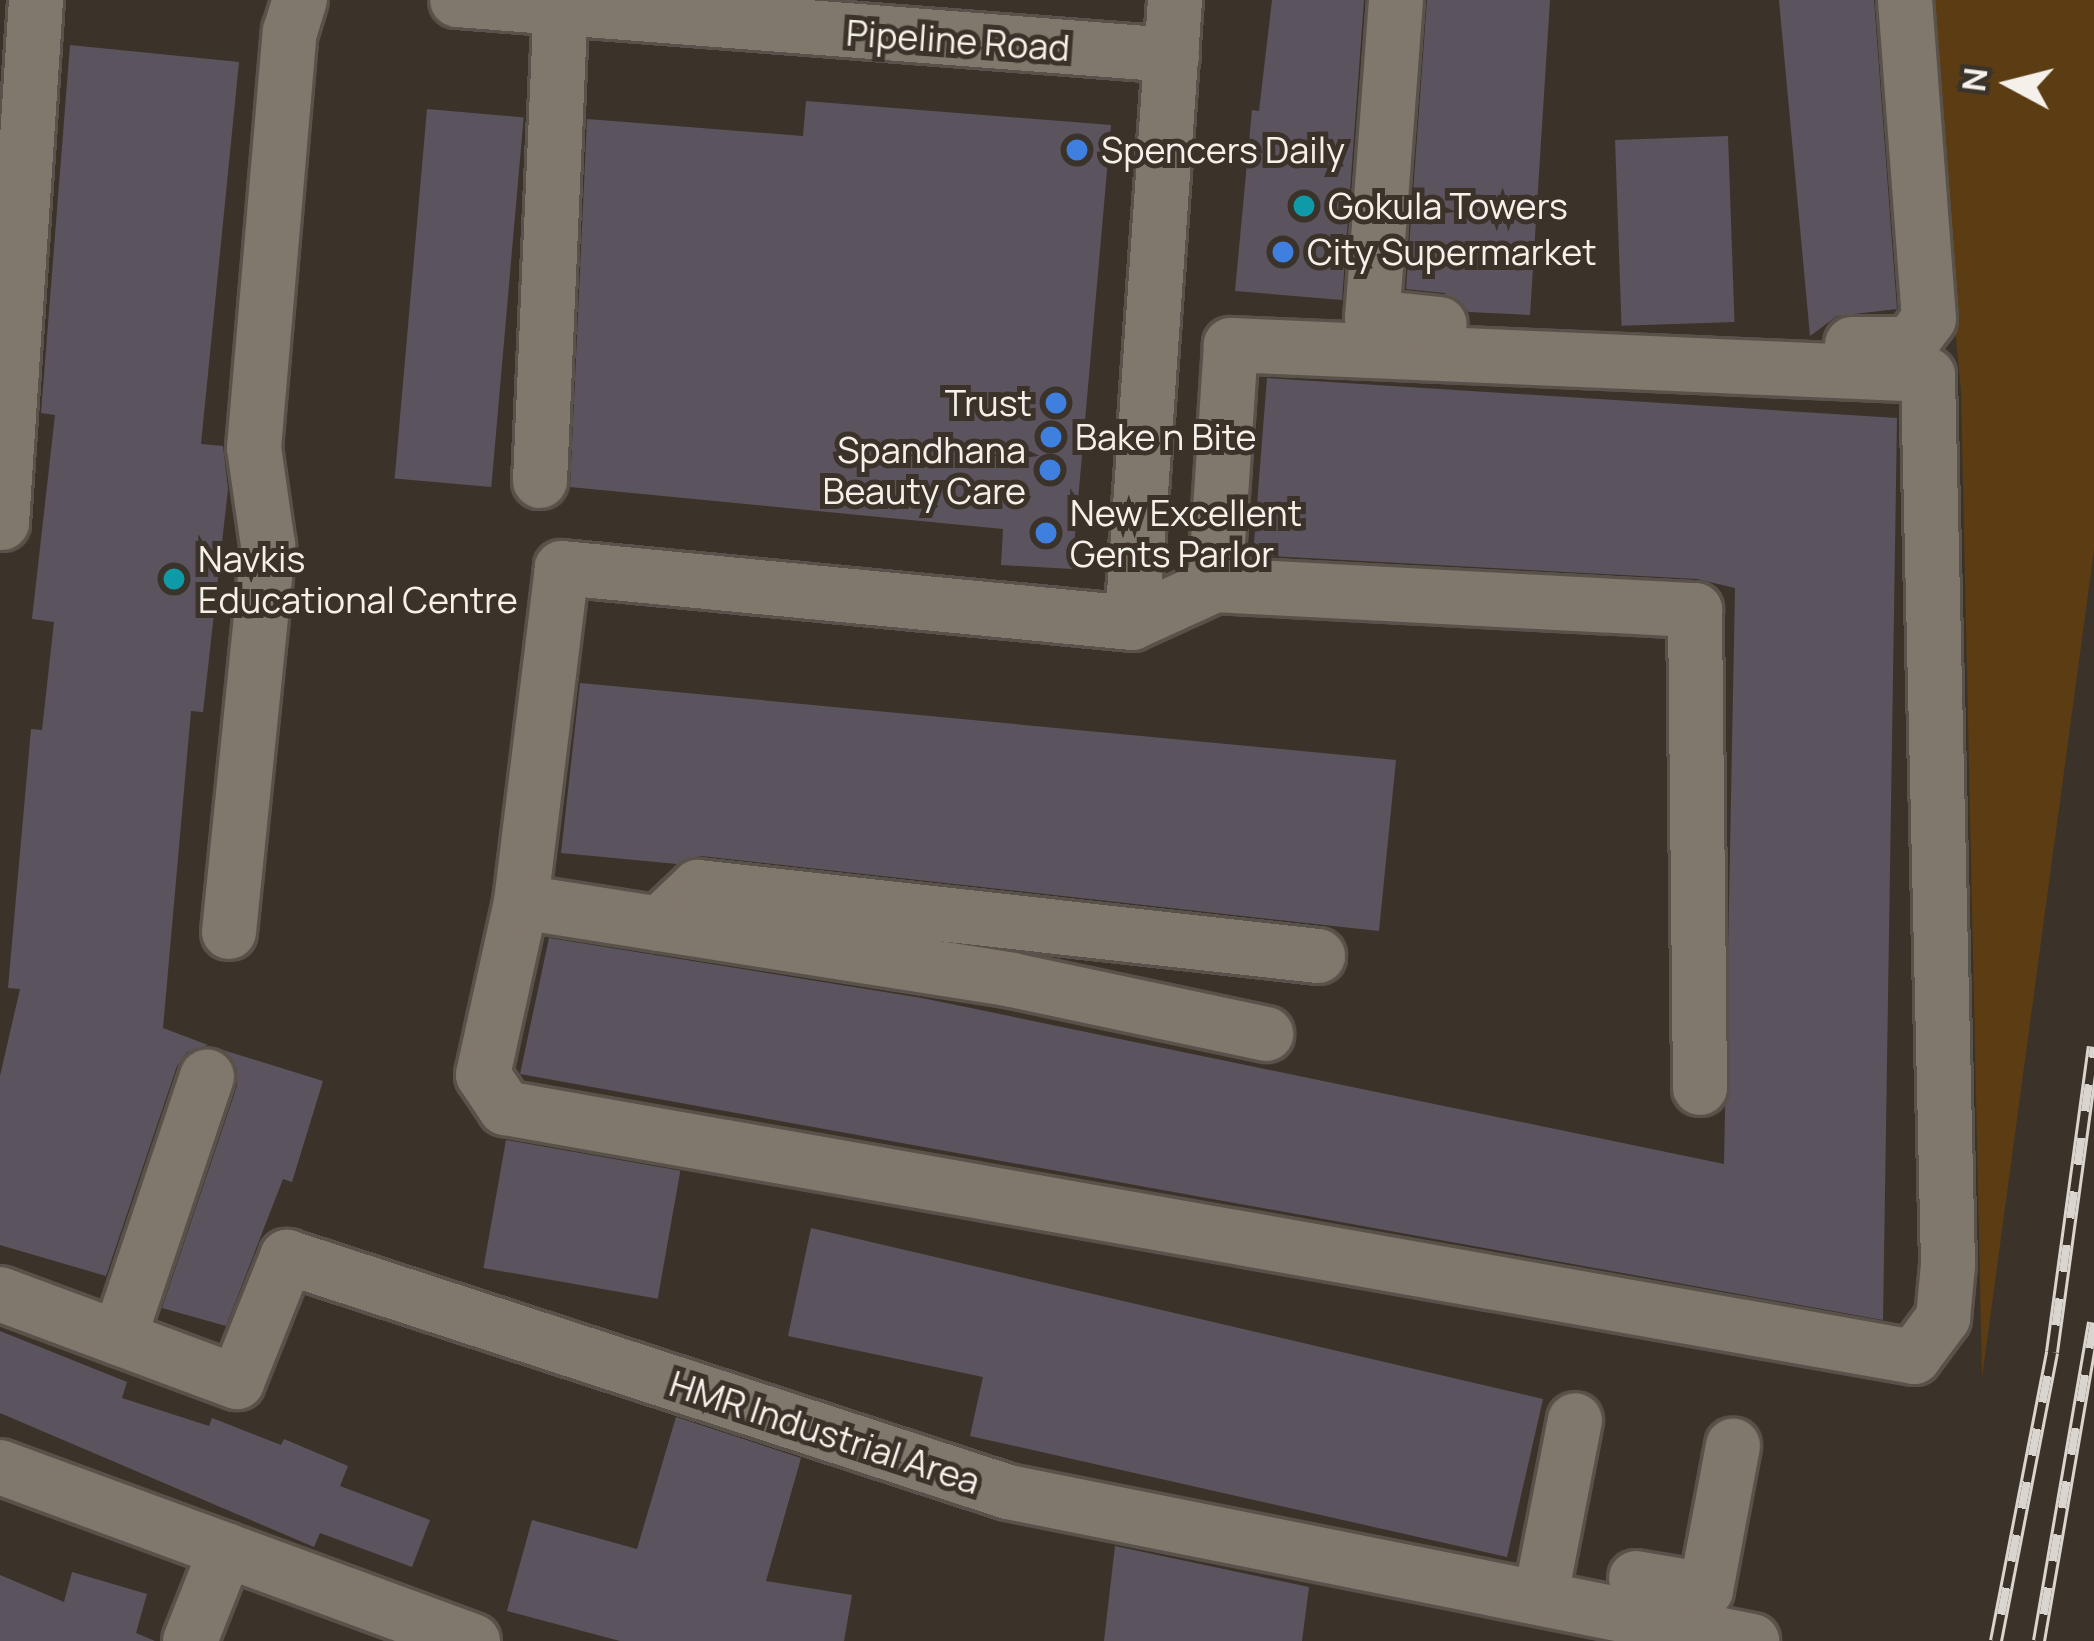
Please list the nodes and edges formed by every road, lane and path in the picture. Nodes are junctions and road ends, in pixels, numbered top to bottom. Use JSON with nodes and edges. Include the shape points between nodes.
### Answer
{"nodes":[{"id":1,"x":36,"y":0,"type":"edge"},
{"id":2,"x":300,"y":0,"type":"edge"},
{"id":3,"x":458,"y":0,"type":"edge"},
{"id":4,"x":1175,"y":0,"type":"edge"},
{"id":5,"x":1396,"y":0,"type":"edge"},
{"id":6,"x":1905,"y":0,"type":"edge"},
{"id":7,"x":560,"y":14,"type":"junction"},
{"id":8,"x":1172,"y":55,"type":"junction"},
{"id":9,"x":540,"y":481,"type":"dead end"},
{"id":10,"x":2,"y":523,"type":"edge"},
{"id":11,"x":1215,"y":585,"type":"junction"},
{"id":12,"x":1132,"y":622,"type":"junction"},
{"id":13,"x":521,"y":902,"type":"junction"},
{"id":14,"x":658,"y":924,"type":"junction"},
{"id":15,"x":229,"y":932,"type":"dead end"},
{"id":16,"x":1318,"y":956,"type":"dead end"},
{"id":17,"x":1266,"y":1034,"type":"dead end"},
{"id":18,"x":207,"y":1076,"type":"dead end"},
{"id":19,"x":1700,"y":1088,"type":"dead end"},
{"id":20,"x":0,"y":1294,"type":"edge"},
{"id":21,"x":119,"y":1338,"type":"junction"},
{"id":22,"x":1575,"y":1420,"type":"dead end"},
{"id":23,"x":1733,"y":1446,"type":"dead end"},
{"id":24,"x":0,"y":1467,"type":"edge"},
{"id":25,"x":226,"y":1550,"type":"junction"},
{"id":26,"x":1543,"y":1579,"type":"junction"},
{"id":27,"x":447,"y":1637,"type":"edge"},
{"id":28,"x":190,"y":1641,"type":"edge"},
{"id":29,"x":1752,"y":1641,"type":"edge"}],
"edges":[{"from":1,"to":10,"type":"street"},
{"from":2,"to":15,"type":"street","via":[[290,32],[254,448],[268,545]]},
{"from":3,"to":7,"type":"street","name":"Pipeline Road"},
{"from":4,"to":8,"type":"street"},
{"from":5,"to":6,"type":"street","via":[[1372,317],[1761,344],[1910,344],[1928,328]]},
{"from":7,"to":8,"type":"street","name":"Pipeline Road"},
{"from":7,"to":9,"type":"street"},
{"from":8,"to":12,"type":"street"},
{"from":11,"to":12,"type":"street"},
{"from":11,"to":13,"type":"street","via":[[1231,345],[1928,375],[1948,1264],[1943,1318],[1914,1357],[505,1108],[483,1075]]},
{"from":11,"to":19,"type":"street","via":[[1696,610]]},
{"from":12,"to":13,"type":"street","via":[[562,568]]},
{"from":13,"to":14,"type":"street"},
{"from":14,"to":16,"type":"street","via":[[698,887]]},
{"from":14,"to":17,"type":"street","via":[[1012,980]]},
{"from":18,"to":21,"type":"street"},
{"from":20,"to":21,"type":"street","name":"HMR Industrial Area"},
{"from":21,"to":26,"type":"street","name":"HMR Industrial Area","via":[[237,1382],[287,1257],[1008,1492]]},
{"from":22,"to":26,"type":"street"},
{"from":23,"to":26,"type":"street","via":[[1706,1590]]},
{"from":24,"to":25,"type":"street"},
{"from":25,"to":27,"type":"street"},
{"from":25,"to":28,"type":"street"},
{"from":26,"to":29,"type":"street","name":"HMR Industrial Area"}]}
